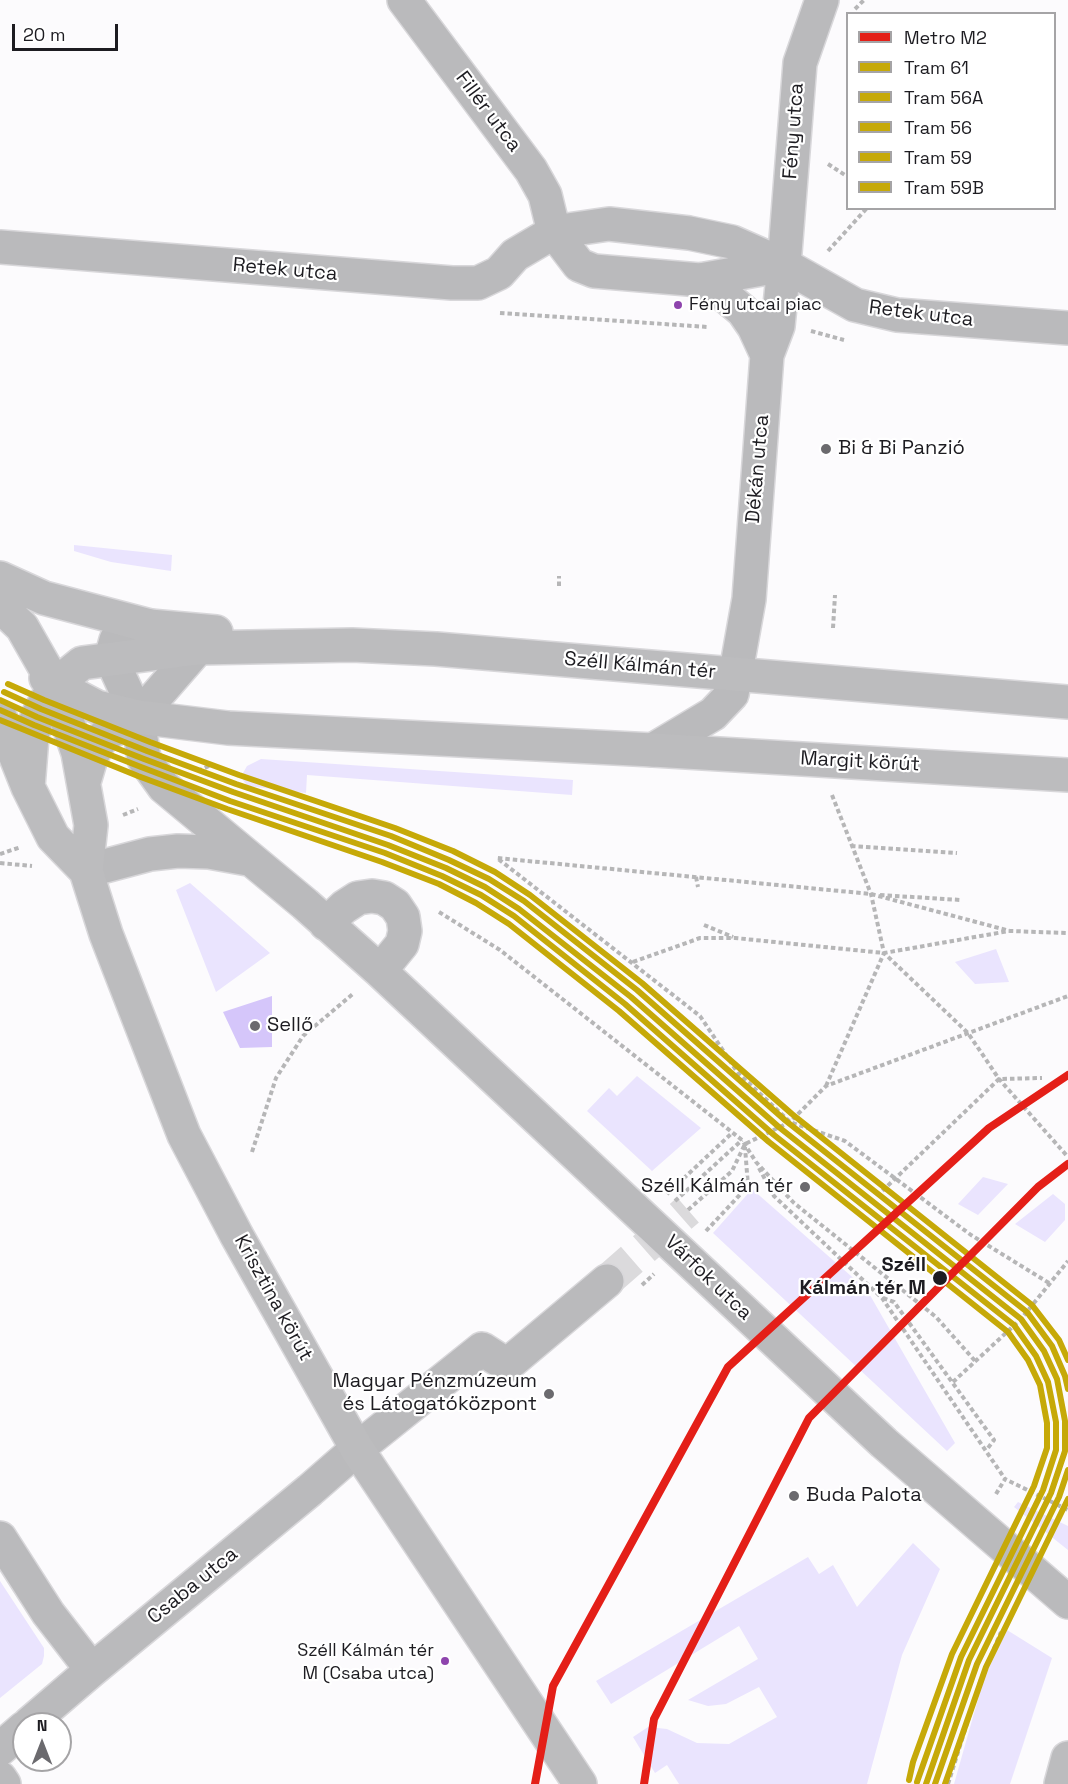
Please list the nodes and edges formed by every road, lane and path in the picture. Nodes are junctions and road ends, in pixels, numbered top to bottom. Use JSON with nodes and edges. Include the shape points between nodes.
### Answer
{"nodes":[{"id":1,"x":404,"y":0,"type":"edge"},
{"id":2,"x":822,"y":0,"type":"edge"},
{"id":3,"x":865,"y":210,"type":"edge"},
{"id":4,"x":554,"y":232,"type":"junction"},
{"id":5,"x":0,"y":247,"type":"edge"},
{"id":6,"x":824,"y":256,"type":"dead end"},
{"id":7,"x":784,"y":265,"type":"junction"},
{"id":8,"x":700,"y":280,"type":"junction"},
{"id":9,"x":1068,"y":328,"type":"edge"},
{"id":10,"x":767,"y":355,"type":"junction"},
{"id":11,"x":559,"y":576,"type":"dead end"},
{"id":12,"x":0,"y":578,"type":"edge"},
{"id":13,"x":559,"y":586,"type":"dead end"},
{"id":14,"x":835,"y":595,"type":"dead end"},
{"id":15,"x":0,"y":606,"type":"edge"},
{"id":16,"x":150,"y":626,"type":"junction"},
{"id":17,"x":833,"y":628,"type":"dead end"},
{"id":18,"x":0,"y":637,"type":"edge"},
{"id":19,"x":352,"y":645,"type":"junction"},
{"id":20,"x":198,"y":648,"type":"junction"},
{"id":21,"x":111,"y":658,"type":"junction"},
{"id":22,"x":735,"y":674,"type":"junction"},
{"id":23,"x":55,"y":685,"type":"junction"},
{"id":24,"x":1068,"y":702,"type":"edge"},
{"id":25,"x":0,"y":717,"type":"edge"},
{"id":26,"x":138,"y":717,"type":"junction"},
{"id":27,"x":653,"y":750,"type":"junction"},
{"id":28,"x":1068,"y":775,"type":"edge"},
{"id":29,"x":84,"y":782,"type":"junction"},
{"id":30,"x":28,"y":787,"type":"junction"},
{"id":31,"x":831,"y":792,"type":"dead end"},
{"id":32,"x":851,"y":846,"type":"junction"},
{"id":33,"x":957,"y":853,"type":"dead end"},
{"id":34,"x":250,"y":859,"type":"junction"},
{"id":35,"x":86,"y":871,"type":"junction"},
{"id":36,"x":696,"y":877,"type":"junction"},
{"id":37,"x":698,"y":887,"type":"dead end"},
{"id":38,"x":871,"y":894,"type":"junction"},
{"id":39,"x":961,"y":900,"type":"dead end"},
{"id":40,"x":435,"y":910,"type":"dead end"},
{"id":41,"x":326,"y":924,"type":"junction"},
{"id":42,"x":704,"y":925,"type":"dead end"},
{"id":43,"x":1011,"y":931,"type":"junction"},
{"id":44,"x":1068,"y":933,"type":"edge"},
{"id":45,"x":735,"y":938,"type":"junction"},
{"id":46,"x":884,"y":953,"type":"junction"},
{"id":47,"x":632,"y":963,"type":"junction"},
{"id":48,"x":380,"y":972,"type":"junction"},
{"id":49,"x":1068,"y":996,"type":"edge"},
{"id":50,"x":968,"y":1033,"type":"junction"},
{"id":51,"x":1042,"y":1078,"type":"dead end"},
{"id":52,"x":999,"y":1079,"type":"junction"},
{"id":53,"x":825,"y":1086,"type":"junction"},
{"id":54,"x":790,"y":1122,"type":"junction"},
{"id":55,"x":732,"y":1133,"type":"junction"},
{"id":56,"x":743,"y":1142,"type":"junction"},
{"id":57,"x":252,"y":1152,"type":"dead end"},
{"id":58,"x":1068,"y":1157,"type":"edge"},
{"id":59,"x":756,"y":1162,"type":"junction"},
{"id":60,"x":896,"y":1178,"type":"junction"},
{"id":61,"x":670,"y":1191,"type":"dead end"},
{"id":62,"x":878,"y":1196,"type":"dead end"},
{"id":63,"x":678,"y":1198,"type":"dead end"},
{"id":64,"x":688,"y":1210,"type":"tunnel mouth"},
{"id":65,"x":707,"y":1229,"type":"dead end"},
{"id":66,"x":1068,"y":1261,"type":"edge"},
{"id":67,"x":607,"y":1281,"type":"tunnel mouth"},
{"id":68,"x":1049,"y":1283,"type":"junction"},
{"id":69,"x":882,"y":1298,"type":"junction"},
{"id":70,"x":976,"y":1362,"type":"junction"},
{"id":71,"x":952,"y":1382,"type":"junction"},
{"id":72,"x":988,"y":1448,"type":"dead end"},
{"id":73,"x":357,"y":1449,"type":"junction"},
{"id":74,"x":1005,"y":1479,"type":"junction"},
{"id":75,"x":1068,"y":1510,"type":"edge"},
{"id":76,"x":972,"y":1521,"type":"junction"},
{"id":77,"x":0,"y":1538,"type":"edge"},
{"id":78,"x":1068,"y":1602,"type":"edge"},
{"id":79,"x":1001,"y":1632,"type":"dead end"},
{"id":80,"x":92,"y":1670,"type":"junction"},
{"id":81,"x":43,"y":1712,"type":"edge"},
{"id":82,"x":12,"y":1738,"type":"edge"},
{"id":83,"x":0,"y":1749,"type":"edge"},
{"id":84,"x":1068,"y":1758,"type":"edge"},
{"id":85,"x":0,"y":1778,"type":"edge"},
{"id":86,"x":4,"y":1784,"type":"edge"},
{"id":87,"x":579,"y":1784,"type":"edge"},
{"id":88,"x":948,"y":1784,"type":"edge"},
{"id":89,"x":1061,"y":1784,"type":"edge"}],
"edges":[{"from":1,"to":4,"type":"street","name":"Fillér utca","via":[[531,170],[545,195]]},
{"from":2,"to":7,"type":"street","name":"Fény utca","via":[[800,63]]},
{"from":3,"to":6,"type":"path"},
{"from":4,"to":5,"type":"street","name":"Retek utca","via":[[515,255],[499,273],[478,283]]},
{"from":4,"to":7,"type":"street","name":"Retek utca","via":[[609,224],[689,233],[732,242]]},
{"from":4,"to":8,"type":"street","via":[[579,265],[594,271]]},
{"from":7,"to":8,"type":"street"},
{"from":7,"to":9,"type":"street","name":"Retek utca","via":[[855,305],[897,315]]},
{"from":7,"to":10,"type":"street","name":"Dékán utca","via":[[778,326]]},
{"from":8,"to":10,"type":"street","via":[[743,311]]},
{"from":10,"to":22,"type":"street","name":"Dékán utca","via":[[749,599]]},
{"from":11,"to":13,"type":"path"},
{"from":12,"to":16,"type":"main road","via":[[44,598]]},
{"from":14,"to":17,"type":"path"},
{"from":15,"to":23,"type":"main road","via":[[22,627]]},
{"from":16,"to":19,"type":"main road"},
{"from":16,"to":21,"type":"street","via":[[116,640]]},
{"from":18,"to":23,"type":"main road"},
{"from":19,"to":20,"type":"main road","name":"Széll Kálmán tér"},
{"from":19,"to":22,"type":"main road","name":"Széll Kálmán tér"},
{"from":20,"to":21,"type":"main road","name":"Széll Kálmán tér"},
{"from":20,"to":26,"type":"street"},
{"from":21,"to":23,"type":"main road","name":"Széll Kálmán tér","via":[[82,663]]},
{"from":21,"to":26,"type":"street"},
{"from":22,"to":24,"type":"main road"},
{"from":22,"to":27,"type":"street","name":"Széll Kálmán tér","via":[[732,694],[723,706]]},
{"from":23,"to":26,"type":"main road","via":[[97,707]]},
{"from":23,"to":29,"type":"main road"},
{"from":23,"to":30,"type":"main road","name":"Széll Kálmán tér","via":[[37,717]]},
{"from":25,"to":30,"type":"main road"},
{"from":26,"to":27,"type":"main road","via":[[228,728]]},
{"from":26,"to":29,"type":"main road","via":[[99,742]]},
{"from":26,"to":34,"type":"street","name":"Várfok utca","via":[[144,759],[164,787]]},
{"from":27,"to":28,"type":"main road","name":"Margit körút"},
{"from":29,"to":35,"type":"main road","name":"Krisztina körút","via":[[91,825]]},
{"from":30,"to":35,"type":"main road","name":"Krisztina körút","via":[[53,837]]},
{"from":31,"to":32,"type":"path"},
{"from":32,"to":33,"type":"path"},
{"from":32,"to":38,"type":"path"},
{"from":34,"to":35,"type":"street","via":[[178,851],[150,854]]},
{"from":34,"to":41,"type":"street","name":"Várfok utca"},
{"from":35,"to":73,"type":"main road","name":"Krisztina körút","via":[[106,934],[184,1135]]},
{"from":36,"to":37,"type":"path"},
{"from":36,"to":38,"type":"path"},
{"from":36,"to":47,"type":"path","via":[[497,858]]},
{"from":38,"to":39,"type":"path"},
{"from":38,"to":43,"type":"path"},
{"from":38,"to":46,"type":"path"},
{"from":40,"to":55,"type":"path","via":[[500,950]]},
{"from":41,"to":48,"type":"street","name":"Várfok utca"},
{"from":41,"to":48,"type":"street","via":[[358,898],[384,898],[395,905],[403,917],[404,938]]},
{"from":42,"to":45,"type":"path"},
{"from":43,"to":44,"type":"path"},
{"from":43,"to":46,"type":"path"},
{"from":45,"to":46,"type":"path"},
{"from":45,"to":47,"type":"path","via":[[700,939]]},
{"from":46,"to":50,"type":"path"},
{"from":46,"to":53,"type":"path"},
{"from":47,"to":54,"type":"path","via":[[700,1016],[738,1073]]},
{"from":48,"to":57,"type":"path","via":[[303,1036],[276,1078]]},
{"from":48,"to":76,"type":"street","name":"Várfok utca"},
{"from":49,"to":50,"type":"path"},
{"from":50,"to":52,"type":"path"},
{"from":50,"to":53,"type":"path"},
{"from":51,"to":52,"type":"path"},
{"from":52,"to":58,"type":"path"},
{"from":52,"to":60,"type":"path"},
{"from":53,"to":54,"type":"path"},
{"from":54,"to":56,"type":"path"},
{"from":54,"to":60,"type":"path","via":[[846,1141]]},
{"from":55,"to":56,"type":"path"},
{"from":55,"to":61,"type":"path"},
{"from":56,"to":59,"type":"path"},
{"from":56,"to":63,"type":"path"},
{"from":56,"to":64,"type":"path","via":[[732,1171]]},
{"from":56,"to":65,"type":"path","via":[[748,1186]]},
{"from":59,"to":69,"type":"path","via":[[774,1196]]},
{"from":59,"to":70,"type":"path","via":[[794,1203],[936,1317]]},
{"from":60,"to":62,"type":"path"},
{"from":60,"to":68,"type":"path","via":[[970,1235]]},
{"from":66,"to":68,"type":"path"},
{"from":67,"to":73,"type":"street","name":"Csaba utca","via":[[507,1365],[482,1349]]},
{"from":68,"to":70,"type":"path","via":[[1021,1319]]},
{"from":69,"to":71,"type":"path","via":[[894,1302]]},
{"from":69,"to":74,"type":"path"},
{"from":70,"to":71,"type":"path"},
{"from":71,"to":72,"type":"path","via":[[994,1440]]},
{"from":73,"to":80,"type":"street","name":"Csaba utca"},
{"from":73,"to":87,"type":"main road","name":"Krisztina körút"},
{"from":74,"to":75,"type":"path"},
{"from":74,"to":76,"type":"path","via":[[993,1500]]},
{"from":76,"to":78,"type":"street","name":"Várfok utca"},
{"from":77,"to":80,"type":"street","via":[[48,1613]]},
{"from":79,"to":88,"type":"path","via":[[981,1679]]},
{"from":80,"to":81,"type":"street","name":"Csaba utca"},
{"from":82,"to":83,"type":"street"},
{"from":84,"to":89,"type":"main road"},
{"from":85,"to":86,"type":"street"}]}
